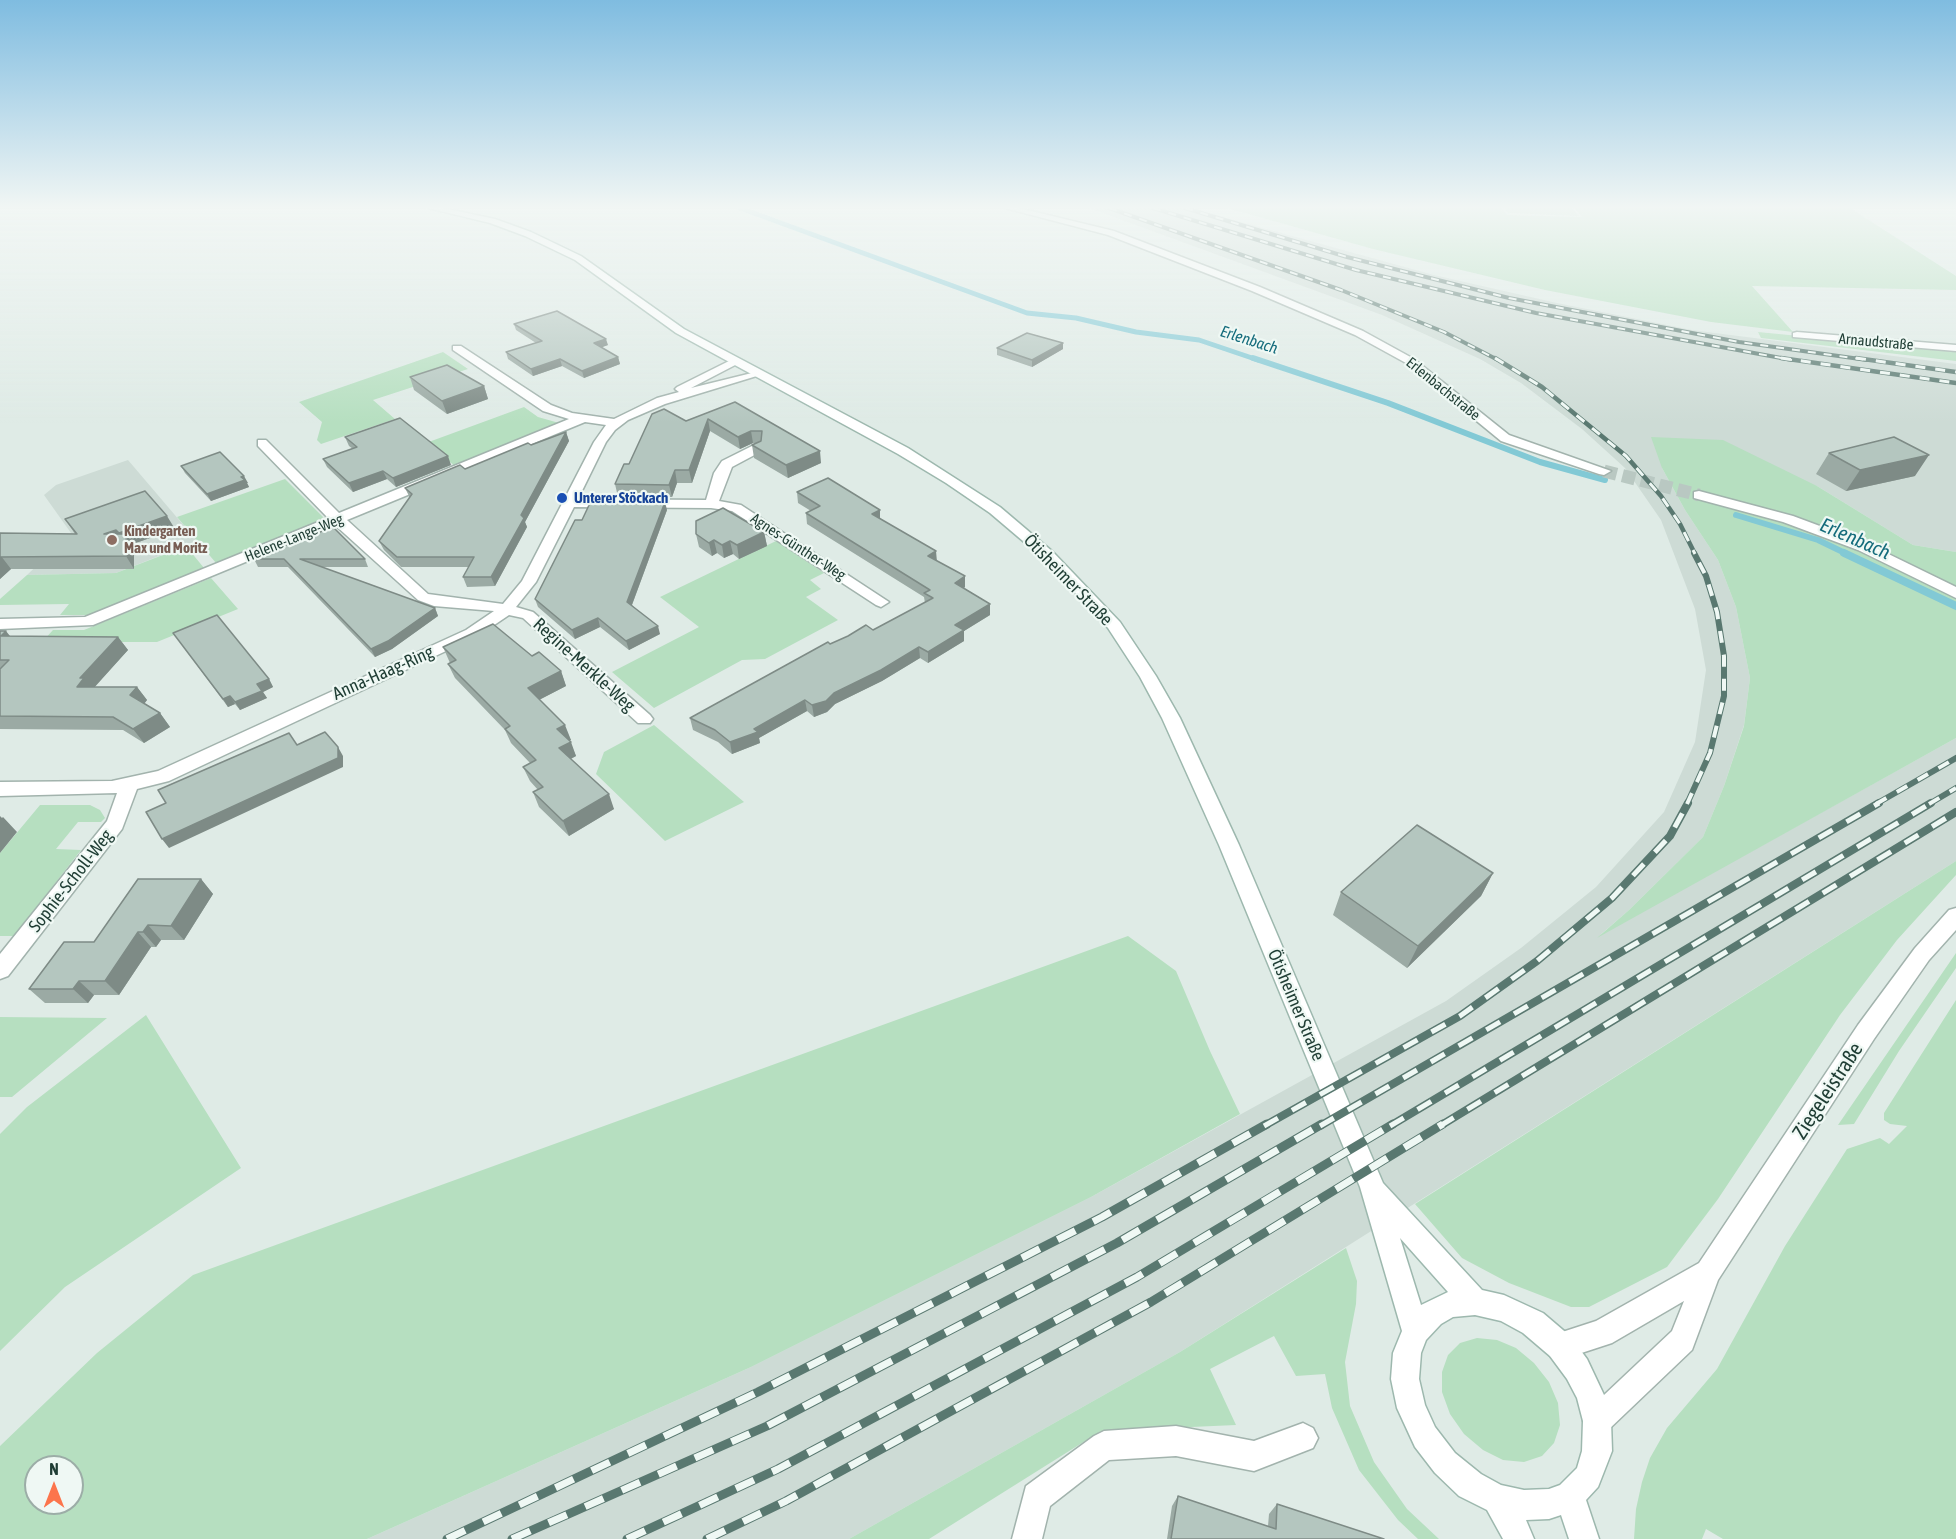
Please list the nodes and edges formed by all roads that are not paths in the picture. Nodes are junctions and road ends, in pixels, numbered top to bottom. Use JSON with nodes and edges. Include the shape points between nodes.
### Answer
{"nodes":[{"id":1,"x":608,"y":280,"type":"edge"},
{"id":2,"x":1231,"y":280,"type":"edge"},
{"id":3,"x":1797,"y":335,"type":"dead end"},
{"id":4,"x":457,"y":348,"type":"dead end"},
{"id":5,"x":1956,"y":348,"type":"edge"},
{"id":6,"x":735,"y":362,"type":"junction"},
{"id":7,"x":756,"y":373,"type":"junction"},
{"id":8,"x":661,"y":401,"type":"junction"},
{"id":9,"x":581,"y":419,"type":"junction"},
{"id":10,"x":616,"y":423,"type":"junction"},
{"id":11,"x":262,"y":443,"type":"dead end"},
{"id":12,"x":758,"y":448,"type":"edge"},
{"id":13,"x":1604,"y":471,"type":"tunnel mouth"},
{"id":14,"x":1699,"y":495,"type":"tunnel mouth"},
{"id":15,"x":571,"y":502,"type":"junction"},
{"id":16,"x":711,"y":504,"type":"junction"},
{"id":17,"x":338,"y":520,"type":"junction"},
{"id":18,"x":1956,"y":593,"type":"edge"},
{"id":19,"x":881,"y":602,"type":"dead end"},
{"id":20,"x":507,"y":609,"type":"junction"},
{"id":21,"x":0,"y":624,"type":"edge"},
{"id":22,"x":644,"y":719,"type":"dead end"},
{"id":23,"x":129,"y":785,"type":"junction"},
{"id":24,"x":0,"y":789,"type":"edge"},
{"id":25,"x":1956,"y":916,"type":"edge"},
{"id":26,"x":0,"y":970,"type":"edge"},
{"id":27,"x":1372,"y":1187,"type":"junction"},
{"id":28,"x":1708,"y":1272,"type":"junction"},
{"id":29,"x":1475,"y":1302,"type":"junction"},
{"id":30,"x":1416,"y":1331,"type":"junction"},
{"id":31,"x":1560,"y":1346,"type":"junction"},
{"id":32,"x":1597,"y":1421,"type":"junction"},
{"id":33,"x":1303,"y":1438,"type":"dead end"},
{"id":34,"x":1569,"y":1496,"type":"junction"},
{"id":35,"x":1498,"y":1499,"type":"junction"},
{"id":36,"x":1027,"y":1539,"type":"edge"},
{"id":37,"x":1519,"y":1539,"type":"edge"},
{"id":38,"x":1584,"y":1539,"type":"edge"}],
"edges":[{"from":1,"to":6,"type":"street","name":"Ötisheimer Straße","via":[[680,331]]},
{"from":2,"to":13,"type":"street","name":"Erlenbachstraße","via":[[1359,333],[1410,361],[1505,438]]},
{"from":3,"to":5,"type":"street","name":"Arnaudstraße"},
{"from":4,"to":9,"type":"street","via":[[547,408]]},
{"from":6,"to":7,"type":"street","name":"Ötisheimer Straße"},
{"from":6,"to":8,"type":"street","name":"Anna-Haag-Ring"},
{"from":7,"to":8,"type":"street","name":"Anna-Haag-Ring"},
{"from":7,"to":27,"type":"street","name":"Ötisheimer Straße","via":[[903,451],[996,510],[1048,555],[1114,625],[1148,676],[1199,775]]},
{"from":8,"to":10,"type":"street","name":"Anna-Haag-Ring"},
{"from":9,"to":10,"type":"street"},
{"from":9,"to":17,"type":"street","name":"Helene-Lange-Weg"},
{"from":10,"to":15,"type":"street","name":"Anna-Haag-Ring","via":[[600,442]]},
{"from":11,"to":17,"type":"street","name":"Regine-Merkle-Weg"},
{"from":12,"to":16,"type":"street","via":[[727,464]]},
{"from":14,"to":18,"type":"street","via":[[1788,519],[1863,547]]},
{"from":15,"to":16,"type":"street","name":"Agnes-Günther-Weg"},
{"from":15,"to":20,"type":"street","name":"Anna-Haag-Ring","via":[[529,582]]},
{"from":16,"to":19,"type":"street","name":"Agnes-Günther-Weg","via":[[750,515]]},
{"from":17,"to":20,"type":"street","name":"Regine-Merkle-Weg","via":[[423,597]]},
{"from":17,"to":21,"type":"street","name":"Helene-Lange-Weg","via":[[87,622]]},
{"from":20,"to":22,"type":"street","name":"Regine-Merkle-Weg","via":[[528,615],[542,626]]},
{"from":20,"to":23,"type":"street","name":"Anna-Haag-Ring","via":[[449,644],[163,776]]},
{"from":23,"to":24,"type":"street","name":"Anna-Haag-Ring","via":[[98,789]]},
{"from":23,"to":26,"type":"street","name":"Sophie-Scholl-Weg","via":[[115,824]]},
{"from":25,"to":28,"type":"street","name":"Ziegeleistraße","via":[[1922,954],[1866,1032]]},
{"from":27,"to":29,"type":"street"},
{"from":27,"to":30,"type":"street"},
{"from":28,"to":31,"type":"street","name":"Ziegeleistraße","via":[[1602,1333]]},
{"from":28,"to":32,"type":"street","name":"Ziegeleistraße","via":[[1682,1340]]},
{"from":29,"to":30,"type":"street","via":[[1451,1304],[1431,1314]]},
{"from":29,"to":31,"type":"street","via":[[1504,1308],[1533,1323]]},
{"from":30,"to":35,"type":"street","via":[[1407,1353],[1405,1379],[1411,1408],[1425,1437],[1445,1463],[1470,1485]]},
{"from":31,"to":32,"type":"street","via":[[1590,1395]]},
{"from":32,"to":34,"type":"street","via":[[1597,1451],[1588,1477]]},
{"from":33,"to":36,"type":"street","via":[[1254,1456],[1176,1441],[1104,1446],[1037,1497]]},
{"from":34,"to":35,"type":"street","via":[[1540,1505]]},
{"from":34,"to":38,"type":"street"},
{"from":35,"to":37,"type":"street"}]}
